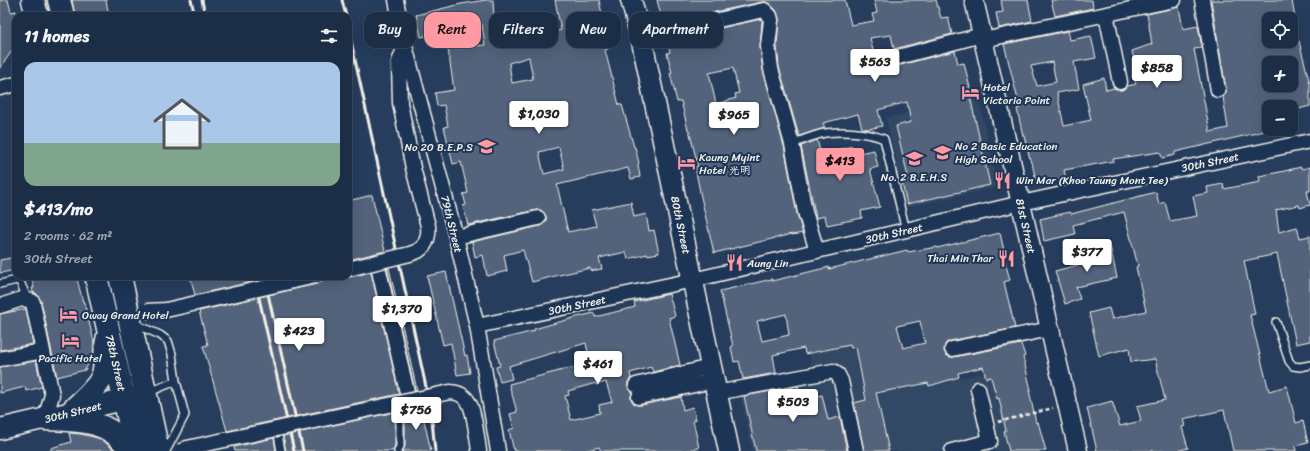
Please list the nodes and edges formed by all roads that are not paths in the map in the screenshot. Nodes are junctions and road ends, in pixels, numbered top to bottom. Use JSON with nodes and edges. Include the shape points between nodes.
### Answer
{"nodes":[{"id":1,"x":33,"y":0,"type":"edge"},
{"id":2,"x":59,"y":0,"type":"edge"},
{"id":3,"x":398,"y":0,"type":"edge"},
{"id":4,"x":630,"y":0,"type":"edge"},
{"id":5,"x":974,"y":0,"type":"edge"},
{"id":6,"x":1174,"y":0,"type":"edge"},
{"id":7,"x":1202,"y":0,"type":"edge"},
{"id":8,"x":1121,"y":5,"type":"edge"},
{"id":9,"x":36,"y":12,"type":"edge"},
{"id":10,"x":62,"y":12,"type":"edge"},
{"id":11,"x":400,"y":12,"type":"edge"},
{"id":12,"x":634,"y":12,"type":"edge"},
{"id":13,"x":1106,"y":14,"type":"junction"},
{"id":14,"x":723,"y":19,"type":"edge"},
{"id":15,"x":983,"y":37,"type":"junction"},
{"id":16,"x":404,"y":48,"type":"edge"},
{"id":17,"x":406,"y":48,"type":"edge"},
{"id":18,"x":643,"y":48,"type":"edge"},
{"id":19,"x":875,"y":63,"type":"dead end"},
{"id":20,"x":1120,"y":82,"type":"dead end"},
{"id":21,"x":12,"y":85,"type":"edge"},
{"id":22,"x":0,"y":88,"type":"edge"},
{"id":23,"x":1218,"y":90,"type":"dead end"},
{"id":24,"x":1310,"y":140,"type":"edge"},
{"id":25,"x":792,"y":144,"type":"junction"},
{"id":26,"x":1020,"y":203,"type":"junction"},
{"id":27,"x":538,"y":218,"type":"dead end"},
{"id":28,"x":906,"y":231,"type":"junction"},
{"id":29,"x":456,"y":237,"type":"junction"},
{"id":30,"x":817,"y":251,"type":"junction"},
{"id":31,"x":377,"y":262,"type":"junction"},
{"id":32,"x":352,"y":268,"type":"edge"},
{"id":33,"x":98,"y":280,"type":"edge"},
{"id":34,"x":120,"y":280,"type":"edge"},
{"id":35,"x":129,"y":280,"type":"edge"},
{"id":36,"x":297,"y":280,"type":"edge"},
{"id":37,"x":693,"y":280,"type":"junction"},
{"id":38,"x":0,"y":284,"type":"edge"},
{"id":39,"x":28,"y":300,"type":"junction"},
{"id":40,"x":0,"y":306,"type":"edge"},
{"id":41,"x":1276,"y":322,"type":"dead end"},
{"id":42,"x":117,"y":326,"type":"junction"},
{"id":43,"x":477,"y":326,"type":"junction"},
{"id":44,"x":1050,"y":329,"type":"junction"},
{"id":45,"x":952,"y":349,"type":"dead end"},
{"id":46,"x":42,"y":351,"type":"junction"},
{"id":47,"x":0,"y":359,"type":"edge"},
{"id":48,"x":1310,"y":365,"type":"edge"},
{"id":49,"x":713,"y":380,"type":"junction"},
{"id":50,"x":176,"y":381,"type":"junction"},
{"id":51,"x":978,"y":389,"type":"dead end"},
{"id":52,"x":638,"y":391,"type":"dead end"},
{"id":53,"x":146,"y":394,"type":"junction"},
{"id":54,"x":124,"y":399,"type":"junction"},
{"id":55,"x":404,"y":402,"type":"junction"},
{"id":56,"x":71,"y":412,"type":"junction"},
{"id":57,"x":45,"y":419,"type":"junction"},
{"id":58,"x":0,"y":429,"type":"edge"},
{"id":59,"x":276,"y":429,"type":"junction"},
{"id":60,"x":131,"y":451,"type":"edge"},
{"id":61,"x":136,"y":451,"type":"edge"},
{"id":62,"x":158,"y":451,"type":"edge"},
{"id":63,"x":166,"y":451,"type":"edge"},
{"id":64,"x":180,"y":451,"type":"edge"},
{"id":65,"x":282,"y":451,"type":"edge"},
{"id":66,"x":398,"y":451,"type":"edge"},
{"id":67,"x":479,"y":451,"type":"edge"},
{"id":68,"x":498,"y":451,"type":"edge"},
{"id":69,"x":728,"y":451,"type":"edge"},
{"id":70,"x":856,"y":451,"type":"edge"},
{"id":71,"x":952,"y":451,"type":"edge"},
{"id":72,"x":1078,"y":451,"type":"edge"}],
"edges":[{"from":1,"to":9,"type":"main road"},
{"from":2,"to":10,"type":"main road"},
{"from":3,"to":11,"type":"street","name":"79th Street"},
{"from":4,"to":12,"type":"main road","name":"80th Street"},
{"from":5,"to":15,"type":"street","name":"81st Street"},
{"from":6,"to":8,"type":"street"},
{"from":7,"to":23,"type":"street"},
{"from":8,"to":13,"type":"street"},
{"from":13,"to":15,"type":"street"},
{"from":13,"to":20,"type":"street"},
{"from":14,"to":25,"type":"street","via":[[764,10],[770,16],[768,46],[772,70]]},
{"from":15,"to":19,"type":"street"},
{"from":15,"to":26,"type":"street","name":"81st Street"},
{"from":16,"to":31,"type":"street","bridge":true,"via":[[399,62],[400,103],[428,234],[427,241],[418,251]]},
{"from":17,"to":29,"type":"street","name":"79th Street"},
{"from":18,"to":37,"type":"main road","name":"80th Street"},
{"from":21,"to":22,"type":"street"},
{"from":24,"to":26,"type":"street","name":"30th Street"},
{"from":25,"to":28,"type":"lane","via":[[825,133],[862,133],[884,138]]},
{"from":25,"to":30,"type":"street","via":[[805,212]]},
{"from":26,"to":28,"type":"street","name":"30th Street"},
{"from":26,"to":44,"type":"street","name":"81st Street"},
{"from":27,"to":29,"type":"street"},
{"from":28,"to":30,"type":"street","name":"30th Street"},
{"from":29,"to":43,"type":"street","name":"79th Street"},
{"from":30,"to":37,"type":"street","name":"30th Street"},
{"from":31,"to":32,"type":"street","bridge":true},
{"from":31,"to":55,"type":"street"},
{"from":33,"to":42,"type":"main road","name":"78th Street"},
{"from":34,"to":42,"type":"main road","name":"78th Street"},
{"from":35,"to":36,"type":"street","bridge":true,"via":[[136,303],[146,311],[155,311]]},
{"from":37,"to":43,"type":"street","name":"30th Street"},
{"from":37,"to":49,"type":"main road","name":"80th Street"},
{"from":38,"to":39,"type":"lane","via":[[17,280],[22,284]]},
{"from":39,"to":40,"type":"street","via":[[22,299]]},
{"from":39,"to":46,"type":"street","via":[[33,303]]},
{"from":41,"to":48,"type":"lane","via":[[1289,361],[1293,366]]},
{"from":42,"to":50,"type":"lane","via":[[160,335],[168,341]]},
{"from":42,"to":53,"type":"main road","name":"78th Street"},
{"from":42,"to":54,"type":"main road","name":"78th Street"},
{"from":42,"to":56,"type":"main road","via":[[106,341],[103,375],[97,386]]},
{"from":43,"to":68,"type":"street","name":"79th Street"},
{"from":44,"to":45,"type":"street"},
{"from":44,"to":72,"type":"street","name":"81st Street"},
{"from":46,"to":47,"type":"street"},
{"from":46,"to":57,"type":"street","via":[[52,395]]},
{"from":49,"to":52,"type":"street"},
{"from":49,"to":69,"type":"main road","name":"80th Street"},
{"from":49,"to":70,"type":"street","via":[[833,371],[841,381]]},
{"from":50,"to":53,"type":"lane"},
{"from":50,"to":63,"type":"lane","via":[[185,414]]},
{"from":51,"to":71,"type":"street","via":[[990,441]]},
{"from":53,"to":54,"type":"main road","name":"30th Street"},
{"from":53,"to":62,"type":"main road","name":"78th Street"},
{"from":54,"to":56,"type":"main road","name":"30th Street"},
{"from":54,"to":61,"type":"main road","name":"78th Street"},
{"from":55,"to":59,"type":"street","bridge":true},
{"from":55,"to":66,"type":"lane"},
{"from":55,"to":67,"type":"street","bridge":true,"via":[[450,392],[462,395],[470,404]]},
{"from":56,"to":57,"type":"main road","name":"30th Street"},
{"from":57,"to":58,"type":"main road","name":"30th Street"},
{"from":57,"to":60,"type":"main road","via":[[81,420],[95,424],[120,437]]},
{"from":59,"to":64,"type":"street","bridge":true},
{"from":59,"to":65,"type":"lane"}]}
